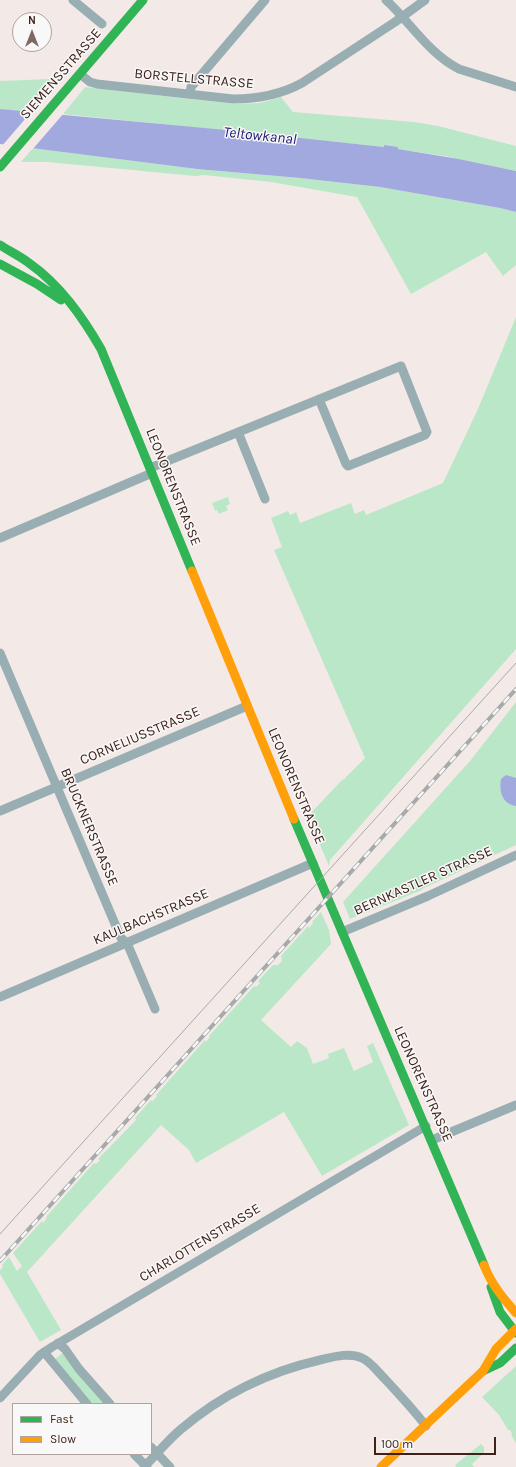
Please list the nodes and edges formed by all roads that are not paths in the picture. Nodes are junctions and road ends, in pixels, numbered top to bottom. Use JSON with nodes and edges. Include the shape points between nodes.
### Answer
{"nodes":[{"id":1,"x":73,"y":0,"type":"edge"},
{"id":2,"x":143,"y":0,"type":"edge"},
{"id":3,"x":265,"y":0,"type":"edge"},
{"id":4,"x":386,"y":0,"type":"edge"},
{"id":5,"x":425,"y":0,"type":"edge"},
{"id":6,"x":403,"y":17,"type":"junction"},
{"id":7,"x":102,"y":24,"type":"dead end"},
{"id":8,"x":80,"y":74,"type":"junction"},
{"id":9,"x":516,"y":87,"type":"edge"},
{"id":10,"x":190,"y":94,"type":"junction"},
{"id":11,"x":0,"y":166,"type":"edge"},
{"id":12,"x":0,"y":245,"type":"edge"},
{"id":13,"x":0,"y":264,"type":"edge"},
{"id":14,"x":74,"y":309,"type":"junction"},
{"id":15,"x":319,"y":399,"type":"junction"},
{"id":16,"x":238,"y":432,"type":"junction"},
{"id":17,"x":151,"y":471,"type":"junction"},
{"id":18,"x":265,"y":499,"type":"dead end"},
{"id":19,"x":0,"y":538,"type":"edge"},
{"id":20,"x":0,"y":653,"type":"edge"},
{"id":21,"x":248,"y":706,"type":"junction"},
{"id":22,"x":57,"y":787,"type":"junction"},
{"id":23,"x":0,"y":811,"type":"edge"},
{"id":24,"x":516,"y":855,"type":"edge"},
{"id":25,"x":313,"y":863,"type":"junction"},
{"id":26,"x":342,"y":932,"type":"junction"},
{"id":27,"x":127,"y":943,"type":"junction"},
{"id":28,"x":0,"y":997,"type":"edge"},
{"id":29,"x":155,"y":1009,"type":"dead end"},
{"id":30,"x":516,"y":1105,"type":"edge"},
{"id":31,"x":426,"y":1126,"type":"junction"},
{"id":32,"x":432,"y":1140,"type":"junction"},
{"id":33,"x":489,"y":1278,"type":"junction"},
{"id":34,"x":516,"y":1313,"type":"edge"},
{"id":35,"x":515,"y":1331,"type":"edge"},
{"id":36,"x":58,"y":1343,"type":"junction"},
{"id":37,"x":516,"y":1348,"type":"edge"},
{"id":38,"x":44,"y":1352,"type":"junction"},
{"id":39,"x":483,"y":1371,"type":"junction"},
{"id":40,"x":0,"y":1398,"type":"edge"},
{"id":41,"x":86,"y":1403,"type":"edge"},
{"id":42,"x":109,"y":1403,"type":"edge"},
{"id":43,"x":426,"y":1426,"type":"junction"},
{"id":44,"x":154,"y":1450,"type":"edge"},
{"id":45,"x":135,"y":1455,"type":"edge"},
{"id":46,"x":151,"y":1455,"type":"edge"},
{"id":47,"x":145,"y":1467,"type":"edge"},
{"id":48,"x":170,"y":1467,"type":"edge"},
{"id":49,"x":381,"y":1467,"type":"edge"}],
"edges":[{"from":1,"to":7,"type":"street"},
{"from":2,"to":8,"type":"main road","name":"SIEMENSSTRASSE"},
{"from":3,"to":10,"type":"street","via":[[191,87]]},
{"from":4,"to":6,"type":"street"},
{"from":5,"to":6,"type":"street","name":"BORSTELLSTRASSE"},
{"from":6,"to":9,"type":"street","via":[[451,65]]},
{"from":6,"to":10,"type":"street","name":"BORSTELLSTRASSE","via":[[302,83],[281,93],[262,98],[242,99]]},
{"from":8,"to":10,"type":"street","name":"BORSTELLSTRASSE","via":[[96,84]]},
{"from":8,"to":11,"type":"main road","name":"SIEMENSSTRASSE"},
{"from":12,"to":14,"type":"main road","name":"LEONORENSTRASSE","via":[[43,274]]},
{"from":13,"to":14,"type":"main road","name":"LEONORENSTRASSE"},
{"from":14,"to":17,"type":"main road","name":"LEONORENSTRASSE","via":[[88,326],[101,349]]},
{"from":15,"to":15,"type":"street","via":[[401,366],[427,432],[348,466]]},
{"from":15,"to":16,"type":"street"},
{"from":16,"to":17,"type":"street"},
{"from":16,"to":18,"type":"street"},
{"from":17,"to":19,"type":"street"},
{"from":17,"to":21,"type":"main road","name":"LEONORENSTRASSE"},
{"from":20,"to":22,"type":"street","name":"BRUCKNERSTRASSE"},
{"from":21,"to":22,"type":"street","name":"CORNELIUSSTRASSE"},
{"from":21,"to":25,"type":"main road","name":"LEONORENSTRASSE"},
{"from":22,"to":23,"type":"street","name":"CORNELIUSSTRASSE"},
{"from":22,"to":27,"type":"street","name":"BRUCKNERSTRASSE","via":[[121,938]]},
{"from":24,"to":26,"type":"street","name":"BERNKASTLER STRASSE"},
{"from":25,"to":26,"type":"main road","name":"LEONORENSTRASSE"},
{"from":25,"to":27,"type":"street","name":"KAULBACHSTRASSE"},
{"from":26,"to":31,"type":"main road","name":"LEONORENSTRASSE"},
{"from":27,"to":28,"type":"street","name":"KAULBACHSTRASSE"},
{"from":27,"to":29,"type":"street","name":"BRUCKNERSTRASSE"},
{"from":30,"to":32,"type":"street"},
{"from":31,"to":32,"type":"main road","name":"LEONORENSTRASSE"},
{"from":31,"to":36,"type":"street","name":"CHARLOTTENSTRASSE"},
{"from":32,"to":33,"type":"main road","name":"LEONORENSTRASSE"},
{"from":33,"to":34,"type":"main road","name":"LEONORENSTRASSE"},
{"from":33,"to":35,"type":"main road","name":"LEONORENSTRASSE","via":[[498,1309],[507,1324]]},
{"from":35,"to":39,"type":"main road","via":[[496,1349]]},
{"from":36,"to":38,"type":"street","name":"CHARLOTTENSTRASSE"},
{"from":36,"to":42,"type":"street"},
{"from":37,"to":39,"type":"main road","via":[[500,1364]]},
{"from":38,"to":40,"type":"street","name":"CHARLOTTENSTRASSE"},
{"from":38,"to":41,"type":"street"},
{"from":39,"to":43,"type":"main road"},
{"from":43,"to":44,"type":"street","via":[[370,1363],[354,1355],[343,1355],[286,1369],[238,1389],[198,1415]]},
{"from":43,"to":49,"type":"main road"},
{"from":44,"to":48,"type":"street"},
{"from":45,"to":47,"type":"street"},
{"from":46,"to":47,"type":"street"}]}
